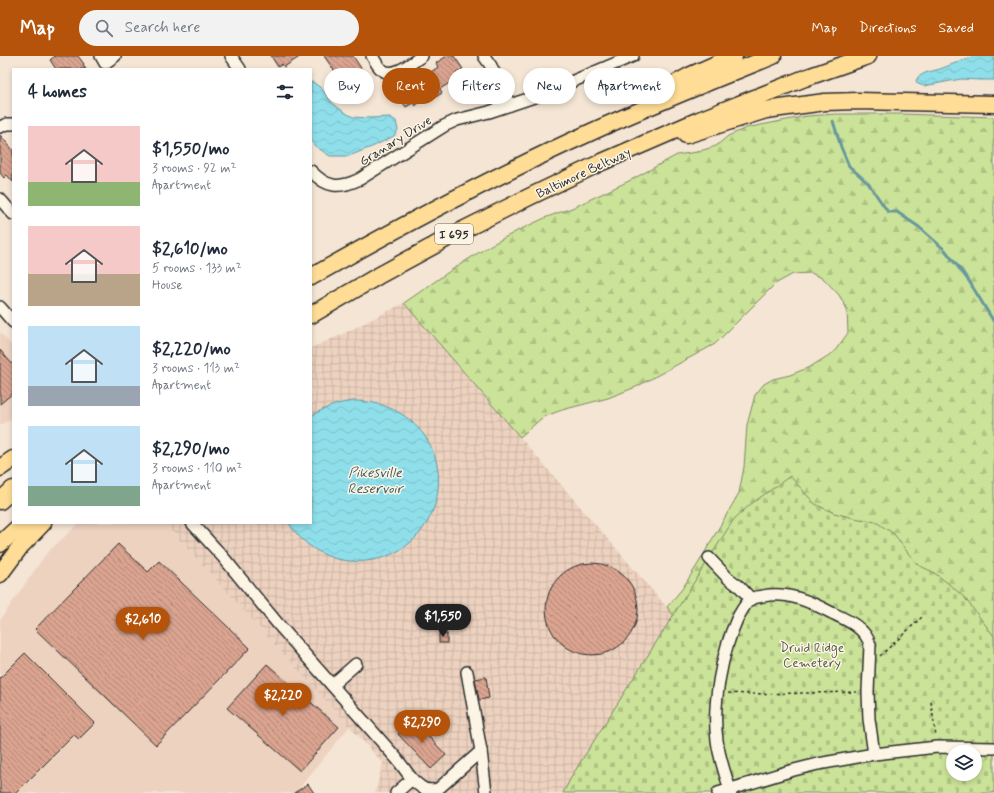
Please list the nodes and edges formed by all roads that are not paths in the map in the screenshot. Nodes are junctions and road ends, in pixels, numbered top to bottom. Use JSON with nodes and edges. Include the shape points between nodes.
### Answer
{"nodes":[{"id":1,"x":101,"y":56,"type":"edge"},
{"id":2,"x":115,"y":56,"type":"edge"},
{"id":3,"x":231,"y":56,"type":"edge"},
{"id":4,"x":372,"y":56,"type":"edge"},
{"id":5,"x":422,"y":56,"type":"edge"},
{"id":6,"x":484,"y":56,"type":"edge"},
{"id":7,"x":633,"y":56,"type":"edge"},
{"id":8,"x":734,"y":56,"type":"edge"},
{"id":9,"x":773,"y":56,"type":"edge"},
{"id":10,"x":868,"y":56,"type":"edge"},
{"id":11,"x":239,"y":68,"type":"edge"},
{"id":12,"x":994,"y":104,"type":"edge"},
{"id":13,"x":510,"y":105,"type":"junction"},
{"id":14,"x":12,"y":124,"type":"edge"},
{"id":15,"x":0,"y":126,"type":"edge"},
{"id":16,"x":588,"y":133,"type":"junction"},
{"id":17,"x":602,"y":162,"type":"junction"},
{"id":18,"x":312,"y":172,"type":"edge"},
{"id":19,"x":0,"y":199,"type":"edge"},
{"id":20,"x":12,"y":213,"type":"edge"},
{"id":21,"x":312,"y":276,"type":"edge"},
{"id":22,"x":0,"y":307,"type":"edge"},
{"id":23,"x":312,"y":313,"type":"edge"},
{"id":24,"x":12,"y":321,"type":"edge"},
{"id":25,"x":12,"y":460,"type":"edge"},
{"id":26,"x":0,"y":468,"type":"edge"},
{"id":27,"x":12,"y":490,"type":"edge"},
{"id":28,"x":0,"y":501,"type":"edge"},
{"id":29,"x":22,"y":524,"type":"edge"},
{"id":30,"x":42,"y":524,"type":"edge"},
{"id":31,"x":193,"y":524,"type":"edge"},
{"id":32,"x":0,"y":544,"type":"edge"},
{"id":33,"x":709,"y":558,"type":"dead end"},
{"id":34,"x":0,"y":574,"type":"edge"},
{"id":35,"x":751,"y":599,"type":"junction"},
{"id":36,"x":356,"y":664,"type":"dead end"},
{"id":37,"x":467,"y":672,"type":"dead end"},
{"id":38,"x":332,"y":685,"type":"junction"},
{"id":39,"x":994,"y":748,"type":"edge"},
{"id":40,"x":481,"y":751,"type":"junction"},
{"id":41,"x":874,"y":754,"type":"junction"},
{"id":42,"x":412,"y":779,"type":"junction"},
{"id":43,"x":731,"y":791,"type":"edge"},
{"id":44,"x":396,"y":793,"type":"edge"},
{"id":45,"x":486,"y":793,"type":"edge"},
{"id":46,"x":718,"y":793,"type":"edge"}],
"edges":[{"from":1,"to":2,"type":"street","via":[[105,63]]},
{"from":3,"to":11,"type":"street"},
{"from":4,"to":5,"type":"street","via":[[381,69],[388,72],[401,70]]},
{"from":6,"to":13,"type":"street"},
{"from":7,"to":13,"type":"street","name":"Granary Drive"},
{"from":8,"to":16,"type":"highway","via":[[689,76]]},
{"from":9,"to":16,"type":"highway","number":"I 695"},
{"from":10,"to":17,"type":"highway","name":"Baltimore Beltway","number":"I 695","via":[[698,120]]},
{"from":12,"to":17,"type":"highway","via":[[858,101],[793,106],[766,110]]},
{"from":13,"to":18,"type":"street","name":"Granary Drive","via":[[444,126],[351,183],[330,184]]},
{"from":14,"to":15,"type":"street"},
{"from":16,"to":21,"type":"highway","number":"I 695","via":[[444,204]]},
{"from":17,"to":23,"type":"highway","name":"Baltimore Beltway","number":"I 695","via":[[458,233]]},
{"from":19,"to":20,"type":"street"},
{"from":22,"to":24,"type":"street"},
{"from":25,"to":26,"type":"highway"},
{"from":27,"to":28,"type":"highway"},
{"from":29,"to":32,"type":"highway"},
{"from":30,"to":34,"type":"highway","via":[[20,547]]},
{"from":31,"to":38,"type":"street"},
{"from":33,"to":35,"type":"street"},
{"from":35,"to":41,"type":"street","via":[[768,595],[790,596],[812,603],[855,625],[866,635],[870,645],[868,692]]},
{"from":35,"to":43,"type":"street","via":[[741,610],[731,632],[719,680],[717,740]]},
{"from":36,"to":38,"type":"street"},
{"from":37,"to":40,"type":"street"},
{"from":38,"to":42,"type":"street","via":[[397,758]]},
{"from":39,"to":41,"type":"street","via":[[937,747]]},
{"from":40,"to":42,"type":"street","via":[[438,789],[420,787]]},
{"from":40,"to":45,"type":"street"},
{"from":41,"to":43,"type":"street","via":[[790,770]]},
{"from":42,"to":44,"type":"street"},
{"from":43,"to":46,"type":"street"}]}
